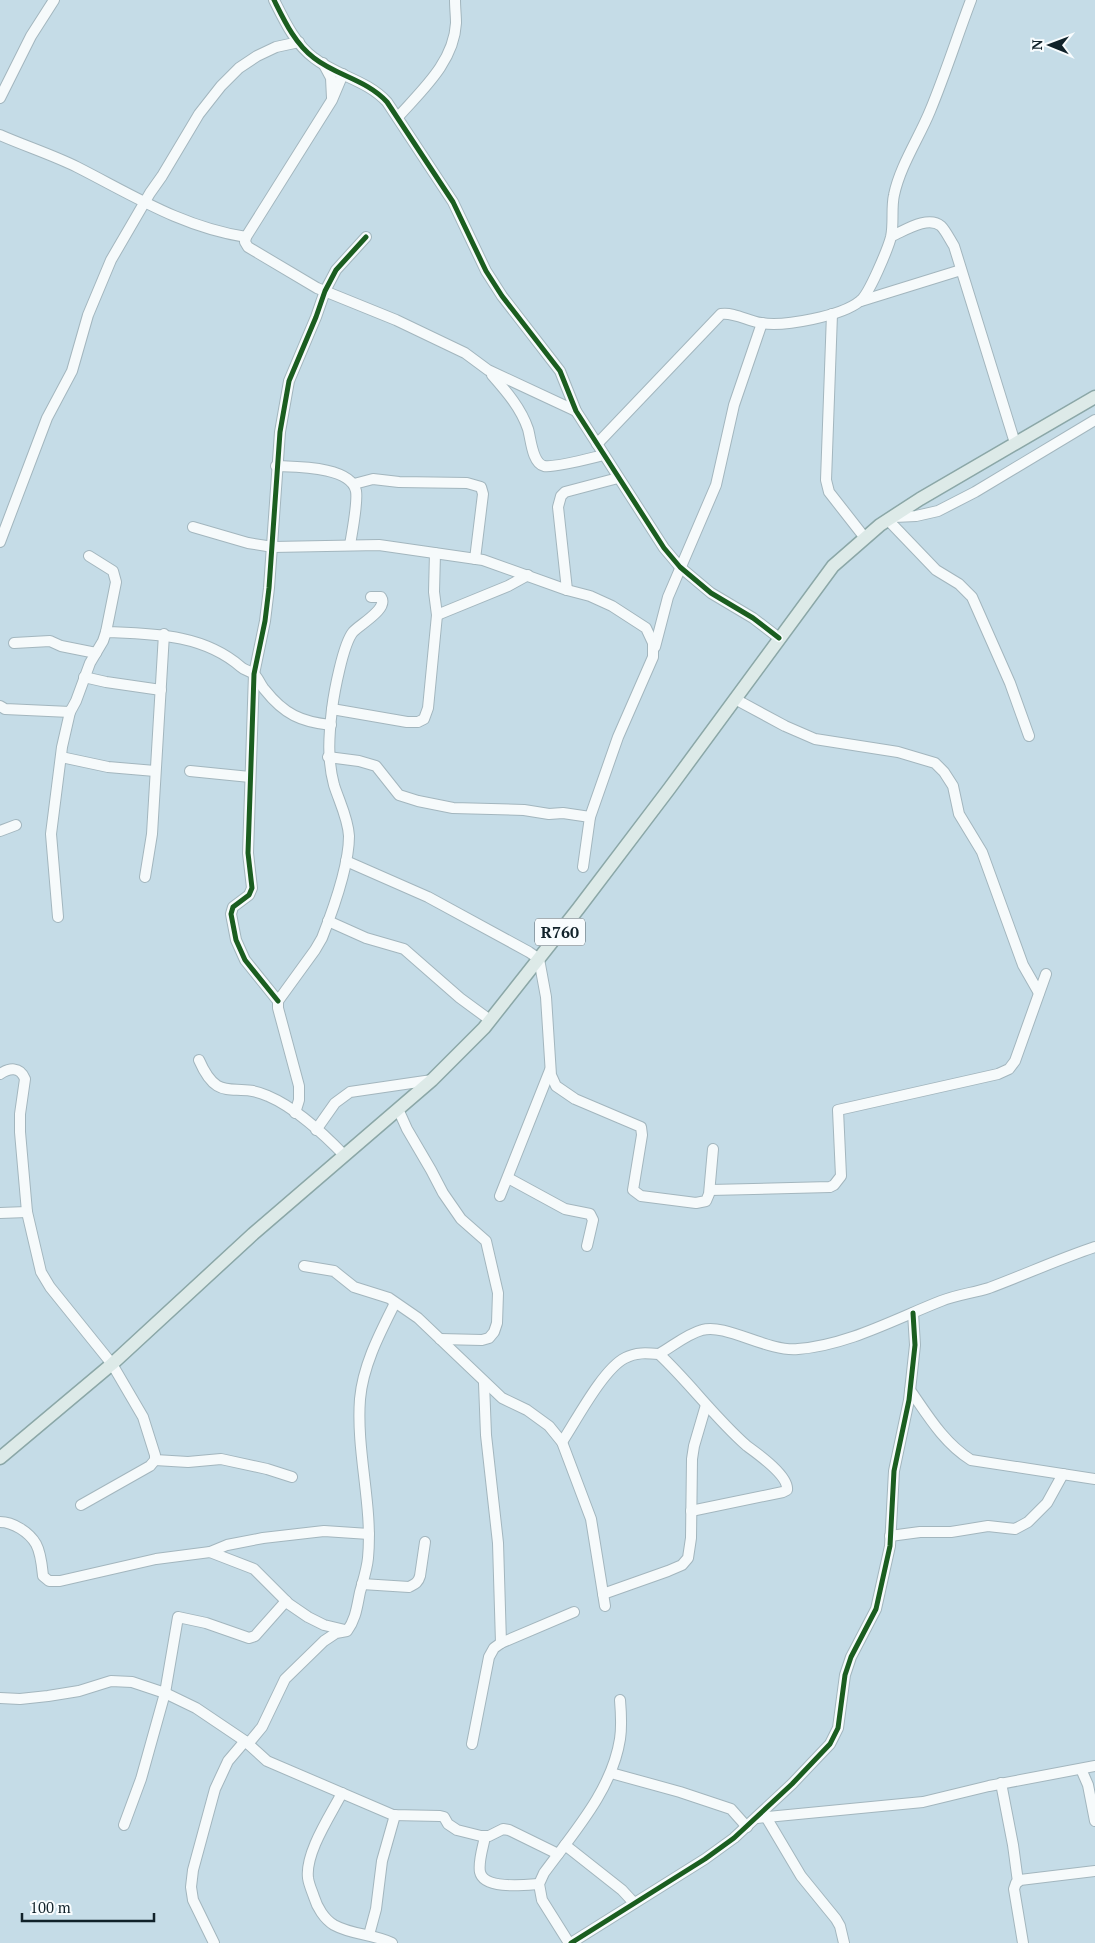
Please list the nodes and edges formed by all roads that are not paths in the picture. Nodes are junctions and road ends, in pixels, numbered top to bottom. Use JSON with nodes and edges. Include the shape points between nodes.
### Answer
{"nodes":[{"id":1,"x":54,"y":0,"type":"edge"},
{"id":2,"x":274,"y":0,"type":"edge"},
{"id":3,"x":455,"y":0,"type":"edge"},
{"id":4,"x":971,"y":0,"type":"edge"},
{"id":5,"x":298,"y":42,"type":"junction"},
{"id":6,"x":323,"y":63,"type":"junction"},
{"id":7,"x":343,"y":74,"type":"junction"},
{"id":8,"x":0,"y":98,"type":"edge"},
{"id":9,"x":332,"y":100,"type":"junction"},
{"id":10,"x":398,"y":117,"type":"junction"},
{"id":11,"x":0,"y":135,"type":"edge"},
{"id":12,"x":144,"y":203,"type":"junction"},
{"id":13,"x":892,"y":236,"type":"junction"},
{"id":14,"x":246,"y":237,"type":"junction"},
{"id":15,"x":366,"y":237,"type":"dead end"},
{"id":16,"x":961,"y":270,"type":"junction"},
{"id":17,"x":325,"y":292,"type":"junction"},
{"id":18,"x":860,"y":302,"type":"junction"},
{"id":19,"x":832,"y":314,"type":"junction"},
{"id":20,"x":762,"y":323,"type":"junction"},
{"id":21,"x":488,"y":370,"type":"junction"},
{"id":22,"x":1095,"y":397,"type":"edge"},
{"id":23,"x":576,"y":411,"type":"junction"},
{"id":24,"x":1095,"y":420,"type":"edge"},
{"id":25,"x":1015,"y":443,"type":"junction"},
{"id":26,"x":597,"y":444,"type":"junction"},
{"id":27,"x":604,"y":455,"type":"junction"},
{"id":28,"x":276,"y":466,"type":"junction"},
{"id":29,"x":618,"y":478,"type":"junction"},
{"id":30,"x":354,"y":484,"type":"junction"},
{"id":31,"x":891,"y":519,"type":"junction"},
{"id":32,"x":193,"y":528,"type":"dead end"},
{"id":33,"x":865,"y":538,"type":"junction"},
{"id":34,"x":0,"y":542,"type":"edge"},
{"id":35,"x":350,"y":545,"type":"junction"},
{"id":36,"x":273,"y":547,"type":"junction"},
{"id":37,"x":436,"y":553,"type":"junction"},
{"id":38,"x":89,"y":556,"type":"dead end"},
{"id":39,"x":475,"y":559,"type":"junction"},
{"id":40,"x":680,"y":567,"type":"junction"},
{"id":41,"x":528,"y":576,"type":"junction"},
{"id":42,"x":567,"y":590,"type":"junction"},
{"id":43,"x":371,"y":597,"type":"dead end"},
{"id":44,"x":437,"y":615,"type":"junction"},
{"id":45,"x":106,"y":632,"type":"junction"},
{"id":46,"x":164,"y":634,"type":"junction"},
{"id":47,"x":779,"y":638,"type":"junction"},
{"id":48,"x":14,"y":643,"type":"dead end"},
{"id":49,"x":654,"y":650,"type":"junction"},
{"id":50,"x":96,"y":653,"type":"junction"},
{"id":51,"x":254,"y":674,"type":"junction"},
{"id":52,"x":84,"y":677,"type":"junction"},
{"id":53,"x":161,"y":690,"type":"junction"},
{"id":54,"x":735,"y":699,"type":"junction"},
{"id":55,"x":0,"y":706,"type":"edge"},
{"id":56,"x":332,"y":709,"type":"junction"},
{"id":57,"x":70,"y":712,"type":"junction"},
{"id":58,"x":331,"y":725,"type":"junction"},
{"id":59,"x":1029,"y":736,"type":"dead end"},
{"id":60,"x":61,"y":757,"type":"junction"},
{"id":61,"x":328,"y":757,"type":"junction"},
{"id":62,"x":155,"y":771,"type":"junction"},
{"id":63,"x":190,"y":771,"type":"dead end"},
{"id":64,"x":250,"y":777,"type":"junction"},
{"id":65,"x":590,"y":818,"type":"junction"},
{"id":66,"x":16,"y":825,"type":"dead end"},
{"id":67,"x":0,"y":831,"type":"edge"},
{"id":68,"x":346,"y":861,"type":"junction"},
{"id":69,"x":582,"y":866,"type":"dead end"},
{"id":70,"x":145,"y":877,"type":"dead end"},
{"id":71,"x":58,"y":917,"type":"dead end"},
{"id":72,"x":328,"y":921,"type":"junction"},
{"id":73,"x":539,"y":959,"type":"junction"},
{"id":74,"x":1046,"y":974,"type":"dead end"},
{"id":75,"x":1039,"y":993,"type":"junction"},
{"id":76,"x":278,"y":1000,"type":"junction"},
{"id":77,"x":490,"y":1020,"type":"junction"},
{"id":78,"x":199,"y":1060,"type":"dead end"},
{"id":79,"x":550,"y":1070,"type":"junction"},
{"id":80,"x":0,"y":1074,"type":"edge"},
{"id":81,"x":432,"y":1080,"type":"junction"},
{"id":82,"x":398,"y":1109,"type":"junction"},
{"id":83,"x":295,"y":1113,"type":"junction"},
{"id":84,"x":316,"y":1130,"type":"junction"},
{"id":85,"x":713,"y":1149,"type":"dead end"},
{"id":86,"x":344,"y":1155,"type":"junction"},
{"id":87,"x":508,"y":1178,"type":"junction"},
{"id":88,"x":710,"y":1190,"type":"junction"},
{"id":89,"x":500,"y":1196,"type":"dead end"},
{"id":90,"x":27,"y":1212,"type":"junction"},
{"id":91,"x":0,"y":1213,"type":"edge"},
{"id":92,"x":587,"y":1246,"type":"dead end"},
{"id":93,"x":1095,"y":1247,"type":"edge"},
{"id":94,"x":304,"y":1266,"type":"dead end"},
{"id":95,"x":395,"y":1302,"type":"junction"},
{"id":96,"x":913,"y":1313,"type":"junction"},
{"id":97,"x":440,"y":1340,"type":"junction"},
{"id":98,"x":659,"y":1354,"type":"junction"},
{"id":99,"x":112,"y":1364,"type":"junction"},
{"id":100,"x":484,"y":1383,"type":"junction"},
{"id":101,"x":910,"y":1390,"type":"junction"},
{"id":102,"x":706,"y":1405,"type":"junction"},
{"id":103,"x":562,"y":1442,"type":"junction"},
{"id":104,"x":0,"y":1458,"type":"edge"},
{"id":105,"x":155,"y":1460,"type":"junction"},
{"id":106,"x":1063,"y":1474,"type":"junction"},
{"id":107,"x":292,"y":1477,"type":"dead end"},
{"id":108,"x":1095,"y":1479,"type":"edge"},
{"id":109,"x":81,"y":1506,"type":"dead end"},
{"id":110,"x":691,"y":1511,"type":"junction"},
{"id":111,"x":0,"y":1522,"type":"edge"},
{"id":112,"x":369,"y":1534,"type":"junction"},
{"id":113,"x":890,"y":1536,"type":"junction"},
{"id":114,"x":425,"y":1542,"type":"dead end"},
{"id":115,"x":210,"y":1552,"type":"junction"},
{"id":116,"x":362,"y":1584,"type":"junction"},
{"id":117,"x":603,"y":1594,"type":"junction"},
{"id":118,"x":286,"y":1601,"type":"junction"},
{"id":119,"x":605,"y":1606,"type":"dead end"},
{"id":120,"x":574,"y":1612,"type":"dead end"},
{"id":121,"x":347,"y":1631,"type":"junction"},
{"id":122,"x":501,"y":1643,"type":"junction"},
{"id":123,"x":165,"y":1693,"type":"junction"},
{"id":124,"x":0,"y":1698,"type":"edge"},
{"id":125,"x":620,"y":1700,"type":"dead end"},
{"id":126,"x":247,"y":1743,"type":"junction"},
{"id":127,"x":472,"y":1744,"type":"dead end"},
{"id":128,"x":1095,"y":1766,"type":"edge"},
{"id":129,"x":1082,"y":1769,"type":"junction"},
{"id":130,"x":611,"y":1773,"type":"junction"},
{"id":131,"x":1001,"y":1783,"type":"junction"},
{"id":132,"x":342,"y":1793,"type":"junction"},
{"id":133,"x":395,"y":1815,"type":"junction"},
{"id":134,"x":762,"y":1817,"type":"junction"},
{"id":135,"x":1095,"y":1821,"type":"edge"},
{"id":136,"x":124,"y":1825,"type":"dead end"},
{"id":137,"x":747,"y":1827,"type":"junction"},
{"id":138,"x":485,"y":1837,"type":"junction"},
{"id":139,"x":565,"y":1845,"type":"junction"},
{"id":140,"x":558,"y":1854,"type":"junction"},
{"id":141,"x":1095,"y":1871,"type":"edge"},
{"id":142,"x":1018,"y":1882,"type":"junction"},
{"id":143,"x":539,"y":1884,"type":"junction"},
{"id":144,"x":634,"y":1903,"type":"junction"},
{"id":145,"x":369,"y":1934,"type":"junction"},
{"id":146,"x":214,"y":1943,"type":"edge"},
{"id":147,"x":392,"y":1943,"type":"edge"},
{"id":148,"x":570,"y":1943,"type":"edge"},
{"id":149,"x":844,"y":1943,"type":"edge"},
{"id":150,"x":1023,"y":1943,"type":"edge"}],
"edges":[{"from":1,"to":8,"type":"street","via":[[31,36]]},
{"from":2,"to":5,"type":"street"},
{"from":3,"to":10,"type":"street","via":[[456,24],[451,48],[436,75]]},
{"from":4,"to":13,"type":"street","via":[[933,103],[894,194]]},
{"from":5,"to":6,"type":"street"},
{"from":5,"to":12,"type":"street","via":[[257,56],[221,86],[199,114]]},
{"from":6,"to":7,"type":"street"},
{"from":6,"to":9,"type":"street","via":[[330,78]]},
{"from":7,"to":9,"type":"street"},
{"from":7,"to":10,"type":"street","via":[[378,92]]},
{"from":9,"to":14,"type":"street"},
{"from":10,"to":23,"type":"street","via":[[453,202],[486,271],[560,371]]},
{"from":11,"to":12,"type":"street","via":[[75,166]]},
{"from":12,"to":14,"type":"street","via":[[199,227]]},
{"from":12,"to":34,"type":"street","via":[[111,260],[88,315],[72,371],[48,418]]},
{"from":13,"to":16,"type":"street","via":[[925,222],[934,222],[941,226],[954,246]]},
{"from":13,"to":18,"type":"street","via":[[868,292]]},
{"from":14,"to":17,"type":"street","via":[[245,242],[253,251]]},
{"from":15,"to":17,"type":"street","via":[[336,270]]},
{"from":16,"to":18,"type":"street"},
{"from":16,"to":25,"type":"street"},
{"from":17,"to":21,"type":"street","via":[[396,320],[465,353]]},
{"from":17,"to":28,"type":"street","via":[[287,388]]},
{"from":18,"to":19,"type":"street"},
{"from":19,"to":20,"type":"street","via":[[805,321]]},
{"from":19,"to":33,"type":"street","via":[[826,480],[829,492]]},
{"from":20,"to":26,"type":"street","via":[[728,314],[719,315]]},
{"from":20,"to":40,"type":"street","via":[[734,405],[716,485]]},
{"from":21,"to":23,"type":"street"},
{"from":21,"to":27,"type":"street","via":[[518,409],[538,463],[558,465]]},
{"from":22,"to":25,"type":"main road","number":"R760"},
{"from":23,"to":26,"type":"street"},
{"from":24,"to":31,"type":"street","via":[[938,511]]},
{"from":25,"to":31,"type":"main road","number":"R760"},
{"from":26,"to":27,"type":"street"},
{"from":27,"to":29,"type":"street"},
{"from":28,"to":30,"type":"street","via":[[318,468],[346,477]]},
{"from":28,"to":36,"type":"street"},
{"from":29,"to":40,"type":"street"},
{"from":29,"to":42,"type":"street","via":[[565,492],[561,496],[558,507]]},
{"from":30,"to":35,"type":"street","via":[[357,493]]},
{"from":30,"to":39,"type":"street","via":[[373,479],[468,483],[481,487],[483,494]]},
{"from":31,"to":33,"type":"main road","number":"R760"},
{"from":31,"to":59,"type":"street","via":[[936,570],[972,596]]},
{"from":32,"to":36,"type":"street"},
{"from":33,"to":47,"type":"main road","number":"R760","via":[[833,566]]},
{"from":35,"to":36,"type":"street"},
{"from":35,"to":37,"type":"street","via":[[379,545]]},
{"from":36,"to":51,"type":"street","via":[[265,621]]},
{"from":37,"to":39,"type":"street"},
{"from":37,"to":44,"type":"street","via":[[434,592]]},
{"from":38,"to":45,"type":"street","via":[[113,571],[116,582]]},
{"from":39,"to":41,"type":"street"},
{"from":40,"to":47,"type":"street","via":[[710,594],[753,618]]},
{"from":40,"to":49,"type":"street"},
{"from":41,"to":42,"type":"street"},
{"from":41,"to":44,"type":"street"},
{"from":42,"to":49,"type":"street","via":[[612,606],[646,628]]},
{"from":43,"to":56,"type":"street","via":[[380,597],[383,604],[348,640]]},
{"from":44,"to":56,"type":"street","via":[[428,708],[424,719],[418,722],[393,720]]},
{"from":45,"to":46,"type":"street"},
{"from":45,"to":50,"type":"street"},
{"from":46,"to":51,"type":"street","via":[[202,644]]},
{"from":46,"to":53,"type":"street"},
{"from":47,"to":54,"type":"main road","number":"R760"},
{"from":48,"to":50,"type":"street","via":[[50,641]]},
{"from":49,"to":65,"type":"street","via":[[618,737]]},
{"from":50,"to":52,"type":"street"},
{"from":51,"to":58,"type":"street","via":[[265,691],[291,714],[310,723]]},
{"from":51,"to":64,"type":"street"},
{"from":52,"to":53,"type":"street"},
{"from":52,"to":57,"type":"street"},
{"from":53,"to":62,"type":"street"},
{"from":54,"to":73,"type":"main road","number":"R760"},
{"from":54,"to":75,"type":"street","via":[[815,739],[898,752],[935,763],[953,786],[959,814],[982,852],[1023,964]]},
{"from":55,"to":57,"type":"street","via":[[5,709]]},
{"from":56,"to":58,"type":"street"},
{"from":57,"to":60,"type":"street"},
{"from":58,"to":61,"type":"street"},
{"from":60,"to":62,"type":"street","via":[[108,767]]},
{"from":60,"to":71,"type":"street","via":[[51,834]]},
{"from":61,"to":65,"type":"street","via":[[376,766],[399,794],[418,801],[453,808],[524,810]]},
{"from":61,"to":68,"type":"street","via":[[347,820]]},
{"from":62,"to":70,"type":"street","via":[[152,834]]},
{"from":63,"to":64,"type":"street"},
{"from":64,"to":76,"type":"street","via":[[248,853],[252,888],[230,914],[245,960]]},
{"from":65,"to":69,"type":"street"},
{"from":66,"to":67,"type":"street"},
{"from":68,"to":72,"type":"street"},
{"from":68,"to":73,"type":"street","via":[[428,897]]},
{"from":72,"to":76,"type":"street","via":[[315,950]]},
{"from":72,"to":77,"type":"street","via":[[366,938],[404,949]]},
{"from":73,"to":77,"type":"main road","number":"R760"},
{"from":73,"to":79,"type":"street","via":[[546,997]]},
{"from":74,"to":75,"type":"street"},
{"from":75,"to":88,"type":"street","via":[[1015,1060],[1005,1072],[838,1110],[841,1176],[834,1185]]},
{"from":76,"to":83,"type":"street","via":[[299,1086]]},
{"from":77,"to":81,"type":"main road","number":"R760"},
{"from":78,"to":83,"type":"street","via":[[211,1083],[218,1088],[266,1095]]},
{"from":79,"to":87,"type":"street"},
{"from":79,"to":88,"type":"street","via":[[556,1086],[569,1095],[641,1127],[633,1190],[636,1194],[696,1202],[706,1201]]},
{"from":80,"to":90,"type":"street","via":[[16,1069],[25,1078],[20,1132]]},
{"from":81,"to":82,"type":"main road","number":"R760"},
{"from":81,"to":84,"type":"street","via":[[350,1092],[335,1103]]},
{"from":82,"to":86,"type":"main road","number":"R760"},
{"from":82,"to":97,"type":"street","via":[[443,1193],[461,1219],[486,1241],[498,1293],[497,1323],[489,1338]]},
{"from":83,"to":84,"type":"street"},
{"from":84,"to":86,"type":"street"},
{"from":85,"to":88,"type":"street"},
{"from":86,"to":99,"type":"main road","number":"R760","via":[[252,1234]]},
{"from":87,"to":89,"type":"street"},
{"from":87,"to":92,"type":"street","via":[[565,1210],[590,1214],[593,1220]]},
{"from":90,"to":91,"type":"street"},
{"from":90,"to":99,"type":"street","via":[[41,1272]]},
{"from":93,"to":96,"type":"street"},
{"from":94,"to":95,"type":"street","via":[[334,1271],[354,1288],[377,1293]]},
{"from":95,"to":97,"type":"street","via":[[418,1318]]},
{"from":95,"to":112,"type":"street","via":[[365,1372],[360,1400]]},
{"from":96,"to":98,"type":"street","via":[[861,1334],[815,1347],[780,1348],[709,1328],[695,1332]]},
{"from":96,"to":101,"type":"street","via":[[915,1345]]},
{"from":97,"to":100,"type":"street"},
{"from":98,"to":102,"type":"street"},
{"from":98,"to":103,"type":"street","via":[[642,1353],[615,1365]]},
{"from":99,"to":104,"type":"main road","number":"R760"},
{"from":99,"to":105,"type":"street","via":[[143,1417]]},
{"from":100,"to":103,"type":"street","via":[[502,1398],[549,1426]]},
{"from":100,"to":122,"type":"street","via":[[498,1543]]},
{"from":101,"to":106,"type":"street","via":[[950,1445],[971,1460]]},
{"from":101,"to":113,"type":"street","via":[[894,1471]]},
{"from":102,"to":110,"type":"street","via":[[693,1452]]},
{"from":102,"to":110,"type":"street","via":[[766,1461],[787,1486],[783,1492]]},
{"from":103,"to":117,"type":"street","via":[[591,1520]]},
{"from":105,"to":107,"type":"street","via":[[221,1459]]},
{"from":105,"to":109,"type":"street"},
{"from":106,"to":108,"type":"street"},
{"from":106,"to":113,"type":"street","via":[[1047,1503],[1028,1522],[1016,1528],[988,1526]]},
{"from":110,"to":117,"type":"street","via":[[691,1548],[686,1562]]},
{"from":111,"to":115,"type":"street","via":[[8,1522],[31,1538],[39,1552],[43,1576],[49,1581]]},
{"from":112,"to":115,"type":"street","via":[[324,1531],[263,1538]]},
{"from":112,"to":116,"type":"street","via":[[368,1560]]},
{"from":113,"to":134,"type":"street","via":[[876,1609],[845,1675],[838,1728],[830,1744]]},
{"from":114,"to":116,"type":"street","via":[[419,1581],[415,1584],[408,1587]]},
{"from":115,"to":118,"type":"street","via":[[254,1569]]},
{"from":116,"to":121,"type":"street","via":[[354,1621]]},
{"from":117,"to":119,"type":"street"},
{"from":118,"to":121,"type":"street","via":[[324,1625]]},
{"from":118,"to":123,"type":"street","via":[[255,1636],[249,1638],[178,1617]]},
{"from":120,"to":122,"type":"street"},
{"from":121,"to":126,"type":"street","via":[[324,1641],[285,1679],[262,1727]]},
{"from":122,"to":127,"type":"street","via":[[489,1658]]},
{"from":123,"to":124,"type":"street","via":[[120,1680],[48,1696]]},
{"from":123,"to":126,"type":"street","via":[[196,1708]]},
{"from":123,"to":136,"type":"street","via":[[141,1779]]},
{"from":125,"to":130,"type":"street","via":[[620,1737]]},
{"from":126,"to":132,"type":"street","via":[[267,1761]]},
{"from":126,"to":146,"type":"street","via":[[228,1760],[215,1788],[193,1870],[193,1900]]},
{"from":128,"to":129,"type":"street"},
{"from":129,"to":131,"type":"street"},
{"from":129,"to":135,"type":"street"},
{"from":130,"to":137,"type":"street","via":[[732,1809]]},
{"from":130,"to":139,"type":"street"},
{"from":131,"to":134,"type":"street","via":[[923,1802]]},
{"from":131,"to":142,"type":"street"},
{"from":132,"to":133,"type":"street"},
{"from":132,"to":145,"type":"street","via":[[312,1852],[308,1879],[322,1915],[332,1924],[352,1933]]},
{"from":133,"to":138,"type":"street","via":[[440,1816],[457,1830]]},
{"from":133,"to":145,"type":"street","via":[[382,1861],[376,1909]]},
{"from":134,"to":137,"type":"street"},
{"from":134,"to":149,"type":"street","via":[[801,1876],[836,1919]]},
{"from":137,"to":144,"type":"street","via":[[705,1859]]},
{"from":138,"to":140,"type":"street","via":[[499,1830],[509,1830]]},
{"from":138,"to":143,"type":"street","via":[[480,1863],[482,1878],[501,1885]]},
{"from":139,"to":140,"type":"street"},
{"from":139,"to":144,"type":"street"},
{"from":140,"to":143,"type":"street"},
{"from":141,"to":142,"type":"street"},
{"from":142,"to":150,"type":"street","via":[[1014,1889]]},
{"from":143,"to":148,"type":"street","via":[[542,1900]]},
{"from":144,"to":148,"type":"street"},
{"from":145,"to":147,"type":"street"}]}
